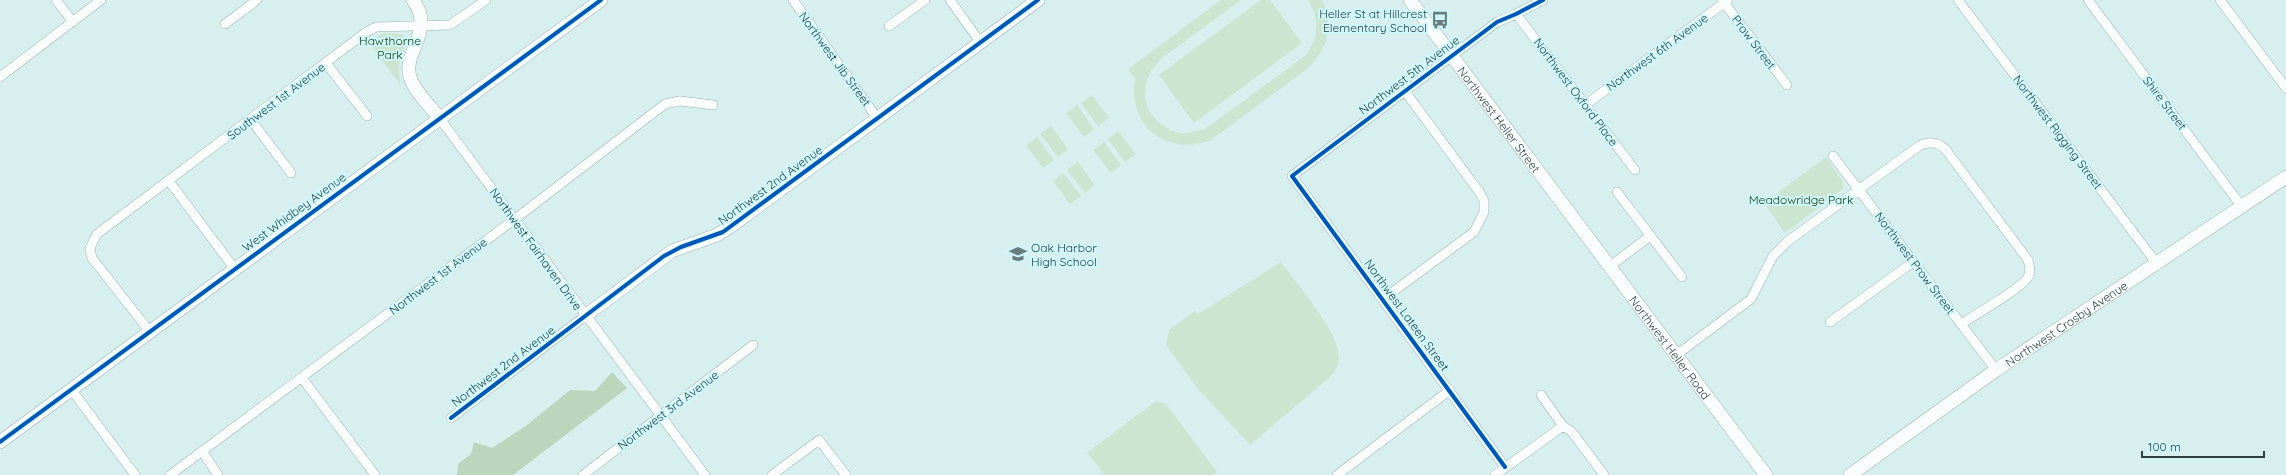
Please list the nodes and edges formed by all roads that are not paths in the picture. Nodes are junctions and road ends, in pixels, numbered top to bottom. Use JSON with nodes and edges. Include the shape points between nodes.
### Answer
{"nodes":[{"id":1,"x":56,"y":0,"type":"edge"},
{"id":2,"x":101,"y":0,"type":"edge"},
{"id":3,"x":257,"y":0,"type":"edge"},
{"id":4,"x":413,"y":0,"type":"edge"},
{"id":5,"x":486,"y":0,"type":"edge"},
{"id":6,"x":601,"y":0,"type":"edge"},
{"id":7,"x":792,"y":0,"type":"edge"},
{"id":8,"x":925,"y":0,"type":"edge"},
{"id":9,"x":950,"y":0,"type":"edge"},
{"id":10,"x":1038,"y":0,"type":"edge"},
{"id":11,"x":1410,"y":0,"type":"edge"},
{"id":12,"x":1543,"y":0,"type":"edge"},
{"id":13,"x":1958,"y":0,"type":"edge"},
{"id":14,"x":2088,"y":0,"type":"edge"},
{"id":15,"x":2220,"y":0,"type":"edge"},
{"id":16,"x":1725,"y":1,"type":"edge"},
{"id":17,"x":1516,"y":14,"type":"junction"},
{"id":18,"x":73,"y":22,"type":"junction"},
{"id":19,"x":225,"y":24,"type":"dead end"},
{"id":20,"x":421,"y":25,"type":"junction"},
{"id":21,"x":889,"y":26,"type":"dead end"},
{"id":22,"x":980,"y":42,"type":"junction"},
{"id":23,"x":1452,"y":56,"type":"junction"},
{"id":24,"x":326,"y":63,"type":"junction"},
{"id":25,"x":0,"y":77,"type":"edge"},
{"id":26,"x":1787,"y":85,"type":"dead end"},
{"id":27,"x":2286,"y":88,"type":"edge"},
{"id":28,"x":1404,"y":90,"type":"junction"},
{"id":29,"x":713,"y":105,"type":"dead end"},
{"id":30,"x":1585,"y":105,"type":"junction"},
{"id":31,"x":367,"y":116,"type":"dead end"},
{"id":32,"x":878,"y":118,"type":"junction"},
{"id":33,"x":440,"y":119,"type":"junction"},
{"id":34,"x":251,"y":120,"type":"junction"},
{"id":35,"x":1833,"y":156,"type":"dead end"},
{"id":36,"x":1635,"y":170,"type":"dead end"},
{"id":37,"x":291,"y":172,"type":"dead end"},
{"id":38,"x":1292,"y":176,"type":"joint"},
{"id":39,"x":2286,"y":177,"type":"edge"},
{"id":40,"x":169,"y":181,"type":"junction"},
{"id":41,"x":1859,"y":190,"type":"junction"},
{"id":42,"x":1617,"y":192,"type":"dead end"},
{"id":43,"x":2242,"y":207,"type":"junction"},
{"id":44,"x":514,"y":219,"type":"junction"},
{"id":45,"x":1574,"y":219,"type":"joint"},
{"id":46,"x":1650,"y":236,"type":"junction"},
{"id":47,"x":1913,"y":262,"type":"junction"},
{"id":48,"x":2157,"y":264,"type":"junction"},
{"id":49,"x":1609,"y":267,"type":"junction"},
{"id":50,"x":234,"y":268,"type":"junction"},
{"id":51,"x":1682,"y":277,"type":"dead end"},
{"id":52,"x":1383,"y":299,"type":"junction"},
{"id":53,"x":585,"y":316,"type":"junction"},
{"id":54,"x":1830,"y":322,"type":"dead end"},
{"id":55,"x":1961,"y":324,"type":"junction"},
{"id":56,"x":150,"y":332,"type":"junction"},
{"id":57,"x":753,"y":345,"type":"dead end"},
{"id":58,"x":1675,"y":356,"type":"junction"},
{"id":59,"x":1996,"y":370,"type":"junction"},
{"id":60,"x":302,"y":378,"type":"junction"},
{"id":61,"x":71,"y":390,"type":"junction"},
{"id":62,"x":1450,"y":390,"type":"junction"},
{"id":63,"x":1541,"y":395,"type":"dead end"},
{"id":64,"x":659,"y":416,"type":"junction"},
{"id":65,"x":451,"y":418,"type":"dead end"},
{"id":66,"x":1563,"y":426,"type":"junction"},
{"id":67,"x":0,"y":442,"type":"edge"},
{"id":68,"x":202,"y":452,"type":"junction"},
{"id":69,"x":1505,"y":467,"type":"junction"},
{"id":70,"x":135,"y":475,"type":"edge"},
{"id":71,"x":170,"y":475,"type":"edge"},
{"id":72,"x":218,"y":475,"type":"edge"},
{"id":73,"x":375,"y":475,"type":"edge"},
{"id":74,"x":583,"y":475,"type":"edge"},
{"id":75,"x":705,"y":475,"type":"edge"},
{"id":76,"x":772,"y":475,"type":"edge"},
{"id":77,"x":846,"y":475,"type":"edge"},
{"id":78,"x":1337,"y":475,"type":"edge"},
{"id":79,"x":1495,"y":475,"type":"edge"},
{"id":80,"x":1604,"y":475,"type":"edge"},
{"id":81,"x":1766,"y":475,"type":"edge"},
{"id":82,"x":1850,"y":475,"type":"edge"}],
"edges":[{"from":1,"to":18,"type":"street"},
{"from":2,"to":18,"type":"street"},
{"from":3,"to":19,"type":"street"},
{"from":4,"to":20,"type":"street","via":[[420,12]]},
{"from":5,"to":20,"type":"street","name":"Southwest 1st Avenue","via":[[450,26]]},
{"from":6,"to":33,"type":"street","name":"West Whidbey Avenue"},
{"from":7,"to":32,"type":"street","name":"Northwest Jib Street"},
{"from":8,"to":21,"type":"street"},
{"from":9,"to":22,"type":"street"},
{"from":10,"to":22,"type":"street","name":"Northwest 2nd Avenue"},
{"from":11,"to":23,"type":"street","name":"Northwest Heller Street"},
{"from":12,"to":17,"type":"street","name":"Northwest 5th Avenue"},
{"from":13,"to":48,"type":"street","name":"Northwest Rigging Street"},
{"from":14,"to":43,"type":"street","name":"Shire Street"},
{"from":15,"to":27,"type":"street"},
{"from":16,"to":26,"type":"street","name":"Prow Street"},
{"from":16,"to":30,"type":"street","name":"Northwest 6th Avenue"},
{"from":17,"to":23,"type":"street","name":"Northwest 5th Avenue","via":[[1497,22]]},
{"from":17,"to":30,"type":"street","name":"Northwest Oxford Place"},
{"from":18,"to":25,"type":"street"},
{"from":20,"to":24,"type":"street","name":"Southwest 1st Avenue","via":[[376,27]]},
{"from":20,"to":33,"type":"street","via":[[410,63],[410,78]]},
{"from":22,"to":32,"type":"street","name":"Northwest 2nd Avenue"},
{"from":23,"to":28,"type":"street","name":"Northwest 5th Avenue"},
{"from":23,"to":45,"type":"street","name":"Northwest Heller Street"},
{"from":24,"to":31,"type":"street"},
{"from":24,"to":34,"type":"street","name":"Southwest 1st Avenue"},
{"from":28,"to":38,"type":"street","name":"Northwest 5th Avenue"},
{"from":28,"to":52,"type":"street","via":[[1480,193],[1484,201],[1484,212],[1474,232]]},
{"from":29,"to":44,"type":"street","name":"Northwest 1st Avenue","via":[[680,101],[665,104]]},
{"from":30,"to":36,"type":"street","name":"Northwest Oxford Place"},
{"from":32,"to":53,"type":"street","name":"Northwest 2nd Avenue","via":[[723,232],[672,251]]},
{"from":33,"to":44,"type":"street","name":"Northwest Fairhaven Drive"},
{"from":33,"to":50,"type":"street","name":"West Whidbey Avenue"},
{"from":34,"to":37,"type":"street"},
{"from":34,"to":40,"type":"street","name":"Southwest 1st Avenue"},
{"from":35,"to":41,"type":"street","name":"Northwest Prow Street"},
{"from":38,"to":52,"type":"street","name":"Northwest Lateen Street"},
{"from":39,"to":43,"type":"street","name":"Northwest Crosby Avenue"},
{"from":40,"to":50,"type":"street"},
{"from":40,"to":56,"type":"street","name":"Southwest 1st Avenue","via":[[92,241],[92,258]]},
{"from":41,"to":47,"type":"street","name":"Northwest Prow Street"},
{"from":41,"to":55,"type":"street","via":[[1924,144],[1936,143],[1946,150],[2028,260],[2030,267],[2029,275],[2022,285]]},
{"from":41,"to":58,"type":"street","via":[[1788,240],[1773,256],[1751,299]]},
{"from":42,"to":46,"type":"street"},
{"from":43,"to":48,"type":"street","name":"Northwest Crosby Avenue"},
{"from":44,"to":53,"type":"street","name":"Northwest Fairhaven Drive"},
{"from":44,"to":60,"type":"street","name":"Northwest 1st Avenue"},
{"from":45,"to":49,"type":"street","name":"Northwest Heller Road"},
{"from":46,"to":49,"type":"street"},
{"from":46,"to":51,"type":"street"},
{"from":47,"to":54,"type":"street"},
{"from":47,"to":55,"type":"street","name":"Northwest Prow Street"},
{"from":48,"to":59,"type":"street","name":"Northwest Crosby Avenue"},
{"from":49,"to":58,"type":"street","name":"Northwest Heller Road"},
{"from":50,"to":56,"type":"street","name":"West Whidbey Avenue"},
{"from":52,"to":62,"type":"street","name":"Northwest Lateen Street"},
{"from":53,"to":64,"type":"street","name":"Northwest Fairhaven Drive"},
{"from":53,"to":65,"type":"street","name":"Northwest 2nd Avenue"},
{"from":55,"to":59,"type":"street","name":"Northwest Prow Street"},
{"from":56,"to":61,"type":"street","name":"West Whidbey Avenue"},
{"from":57,"to":64,"type":"street","name":"Northwest 3rd Avenue"},
{"from":58,"to":81,"type":"street","name":"Northwest Heller Road"},
{"from":59,"to":82,"type":"street","name":"Northwest Crosby Avenue"},
{"from":60,"to":68,"type":"street","name":"Northwest 1st Avenue"},
{"from":60,"to":73,"type":"street"},
{"from":61,"to":67,"type":"street","name":"West Whidbey Avenue"},
{"from":61,"to":70,"type":"street"},
{"from":62,"to":69,"type":"street","name":"Northwest Lateen Street"},
{"from":62,"to":78,"type":"street"},
{"from":63,"to":66,"type":"street"},
{"from":64,"to":74,"type":"street","name":"Northwest 3rd Avenue"},
{"from":64,"to":75,"type":"street","name":"Northwest Fairhaven Drive"},
{"from":66,"to":69,"type":"street"},
{"from":66,"to":80,"type":"street","via":[[1572,432]]},
{"from":68,"to":71,"type":"street","name":"Northwest 1st Avenue"},
{"from":68,"to":72,"type":"street"},
{"from":69,"to":79,"type":"street"},
{"from":76,"to":77,"type":"street","via":[[819,440]]}]}
